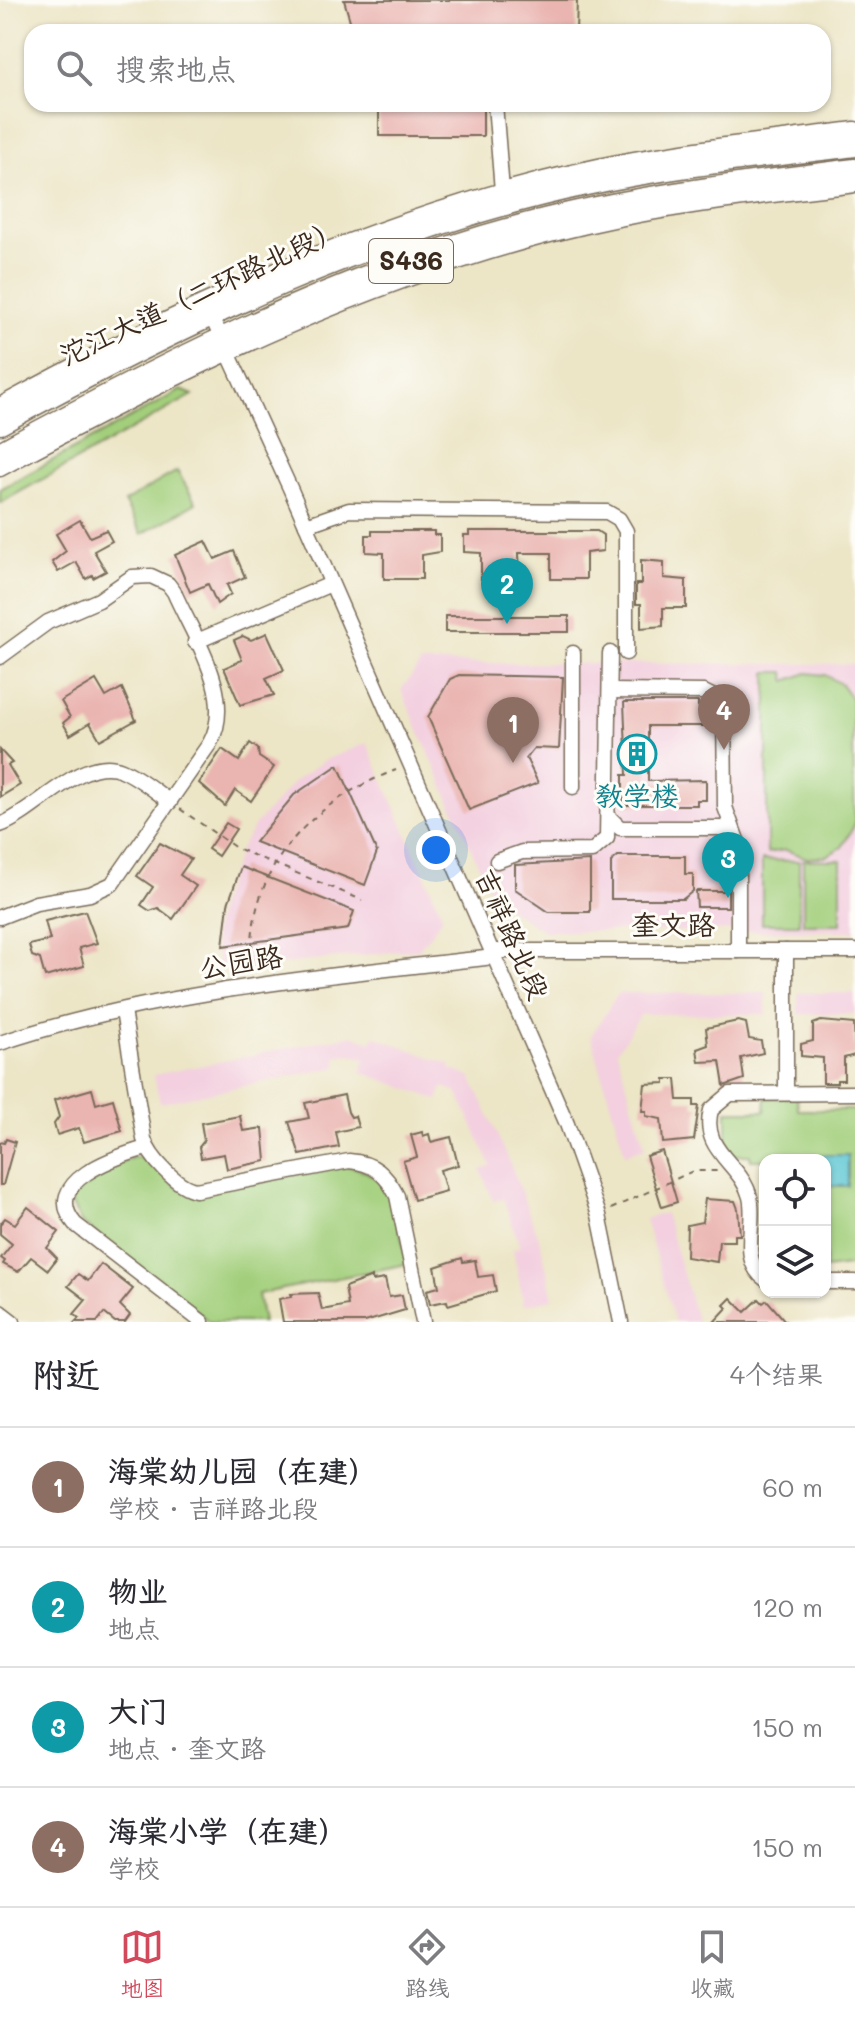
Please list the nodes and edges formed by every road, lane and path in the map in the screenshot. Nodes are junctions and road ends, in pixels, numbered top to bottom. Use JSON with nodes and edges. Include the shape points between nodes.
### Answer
{"nodes":[{"id":1,"x":496,"y":112,"type":"edge"},
{"id":2,"x":855,"y":129,"type":"edge"},
{"id":3,"x":855,"y":145,"type":"edge"},
{"id":4,"x":855,"y":170,"type":"edge"},
{"id":5,"x":855,"y":185,"type":"edge"},
{"id":6,"x":502,"y":191,"type":"junction"},
{"id":7,"x":208,"y":309,"type":"junction"},
{"id":8,"x":225,"y":345,"type":"junction"},
{"id":9,"x":0,"y":405,"type":"edge"},
{"id":10,"x":0,"y":423,"type":"edge"},
{"id":11,"x":0,"y":453,"type":"edge"},
{"id":12,"x":0,"y":469,"type":"edge"},
{"id":13,"x":306,"y":525,"type":"junction"},
{"id":14,"x":331,"y":584,"type":"junction"},
{"id":15,"x":195,"y":642,"type":"junction"},
{"id":16,"x":573,"y":653,"type":"dead end"},
{"id":17,"x":610,"y":653,"type":"dead end"},
{"id":18,"x":626,"y":653,"type":"dead end"},
{"id":19,"x":0,"y":657,"type":"edge"},
{"id":20,"x":610,"y":691,"type":"junction"},
{"id":21,"x":410,"y":764,"type":"junction"},
{"id":22,"x":573,"y":787,"type":"dead end"},
{"id":23,"x":170,"y":802,"type":"junction"},
{"id":24,"x":725,"y":807,"type":"junction"},
{"id":25,"x":609,"y":817,"type":"junction"},
{"id":26,"x":0,"y":825,"type":"edge"},
{"id":27,"x":624,"y":828,"type":"junction"},
{"id":28,"x":709,"y":828,"type":"junction"},
{"id":29,"x":607,"y":838,"type":"junction"},
{"id":30,"x":738,"y":843,"type":"junction"},
{"id":31,"x":497,"y":861,"type":"dead end"},
{"id":32,"x":274,"y":864,"type":"junction"},
{"id":33,"x":362,"y":900,"type":"dead end"},
{"id":34,"x":0,"y":917,"type":"edge"},
{"id":35,"x":738,"y":951,"type":"junction"},
{"id":36,"x":786,"y":951,"type":"junction"},
{"id":37,"x":855,"y":951,"type":"edge"},
{"id":38,"x":492,"y":954,"type":"junction"},
{"id":39,"x":255,"y":985,"type":"dead end"},
{"id":40,"x":123,"y":1011,"type":"junction"},
{"id":41,"x":0,"y":1043,"type":"edge"},
{"id":42,"x":786,"y":1093,"type":"junction"},
{"id":43,"x":855,"y":1093,"type":"edge"},
{"id":44,"x":146,"y":1148,"type":"junction"},
{"id":45,"x":733,"y":1171,"type":"junction"},
{"id":46,"x":599,"y":1215,"type":"junction"},
{"id":47,"x":759,"y":1274,"type":"edge"},
{"id":48,"x":831,"y":1282,"type":"edge"},
{"id":49,"x":855,"y":1282,"type":"edge"},
{"id":50,"x":0,"y":1312,"type":"edge"},
{"id":51,"x":13,"y":1322,"type":"edge"},
{"id":52,"x":202,"y":1322,"type":"edge"},
{"id":53,"x":423,"y":1322,"type":"edge"},
{"id":54,"x":621,"y":1322,"type":"edge"}],
"edges":[{"from":1,"to":6,"type":"street"},
{"from":2,"to":6,"type":"street","via":[[582,170]]},
{"from":3,"to":7,"type":"highway","name":"沱江大道（二环路北段）","number":"S436","via":[[571,188],[384,243]]},
{"from":4,"to":8,"type":"highway","name":"沱江大道（二环路北段）","number":"S436","via":[[590,209],[488,237],[392,267]]},
{"from":5,"to":8,"type":"street","via":[[593,224],[398,281]]},
{"from":6,"to":7,"type":"street","via":[[379,228]]},
{"from":7,"to":8,"type":"street","name":"吉祥路北段"},
{"from":7,"to":9,"type":"street"},
{"from":7,"to":10,"type":"highway","name":"沱江大道（二环路北段）","number":"S436"},
{"from":8,"to":11,"type":"highway","name":"沱江大道（二环路北段）","number":"S436"},
{"from":8,"to":12,"type":"street"},
{"from":8,"to":13,"type":"street","name":"吉祥路北段"},
{"from":13,"to":14,"type":"street","name":"吉祥路北段"},
{"from":13,"to":18,"type":"street","via":[[349,510],[607,512],[626,531]]},
{"from":14,"to":15,"type":"street"},
{"from":14,"to":21,"type":"street","name":"吉祥路北段"},
{"from":15,"to":19,"type":"street","via":[[168,584],[141,575],[48,622]]},
{"from":15,"to":23,"type":"street","via":[[216,688],[220,720]]},
{"from":16,"to":22,"type":"street"},
{"from":17,"to":20,"type":"street"},
{"from":20,"to":24,"type":"street","via":[[704,692],[721,699],[726,713]]},
{"from":20,"to":25,"type":"street"},
{"from":21,"to":32,"type":"path","via":[[365,781],[325,806]]},
{"from":21,"to":38,"type":"street","name":"吉祥路北段"},
{"from":23,"to":26,"type":"street","via":[[125,770],[99,767]]},
{"from":23,"to":32,"type":"path","via":[[236,848]]},
{"from":23,"to":34,"type":"street","via":[[112,884]]},
{"from":24,"to":28,"type":"street","via":[[721,820]]},
{"from":24,"to":30,"type":"street"},
{"from":25,"to":27,"type":"street"},
{"from":25,"to":29,"type":"street"},
{"from":27,"to":28,"type":"street"},
{"from":27,"to":29,"type":"street"},
{"from":28,"to":30,"type":"street","via":[[730,832]]},
{"from":29,"to":31,"type":"street","via":[[592,851],[522,852]]},
{"from":30,"to":35,"type":"street"},
{"from":32,"to":33,"type":"path"},
{"from":32,"to":39,"type":"path","via":[[252,931]]},
{"from":35,"to":36,"type":"street","name":"奎文路"},
{"from":35,"to":38,"type":"street","name":"奎文路"},
{"from":36,"to":37,"type":"street","name":"奎文路"},
{"from":36,"to":42,"type":"street"},
{"from":38,"to":40,"type":"street","name":"公园路","via":[[278,981]]},
{"from":38,"to":46,"type":"street","name":"吉祥路北段","via":[[567,1124]]},
{"from":40,"to":41,"type":"street","name":"公园路"},
{"from":40,"to":44,"type":"street"},
{"from":42,"to":43,"type":"street"},
{"from":42,"to":45,"type":"street","via":[[730,1094],[713,1106],[710,1137]]},
{"from":44,"to":52,"type":"street","via":[[79,1178],[67,1193],[66,1208],[75,1224]]},
{"from":44,"to":53,"type":"street","via":[[181,1184],[196,1190],[349,1161],[373,1166],[397,1196]]},
{"from":45,"to":46,"type":"path","via":[[693,1171]]},
{"from":45,"to":47,"type":"street","via":[[750,1196],[751,1258]]},
{"from":46,"to":54,"type":"street","name":"吉祥路北段"},
{"from":48,"to":49,"type":"street"},
{"from":50,"to":51,"type":"street"}]}
